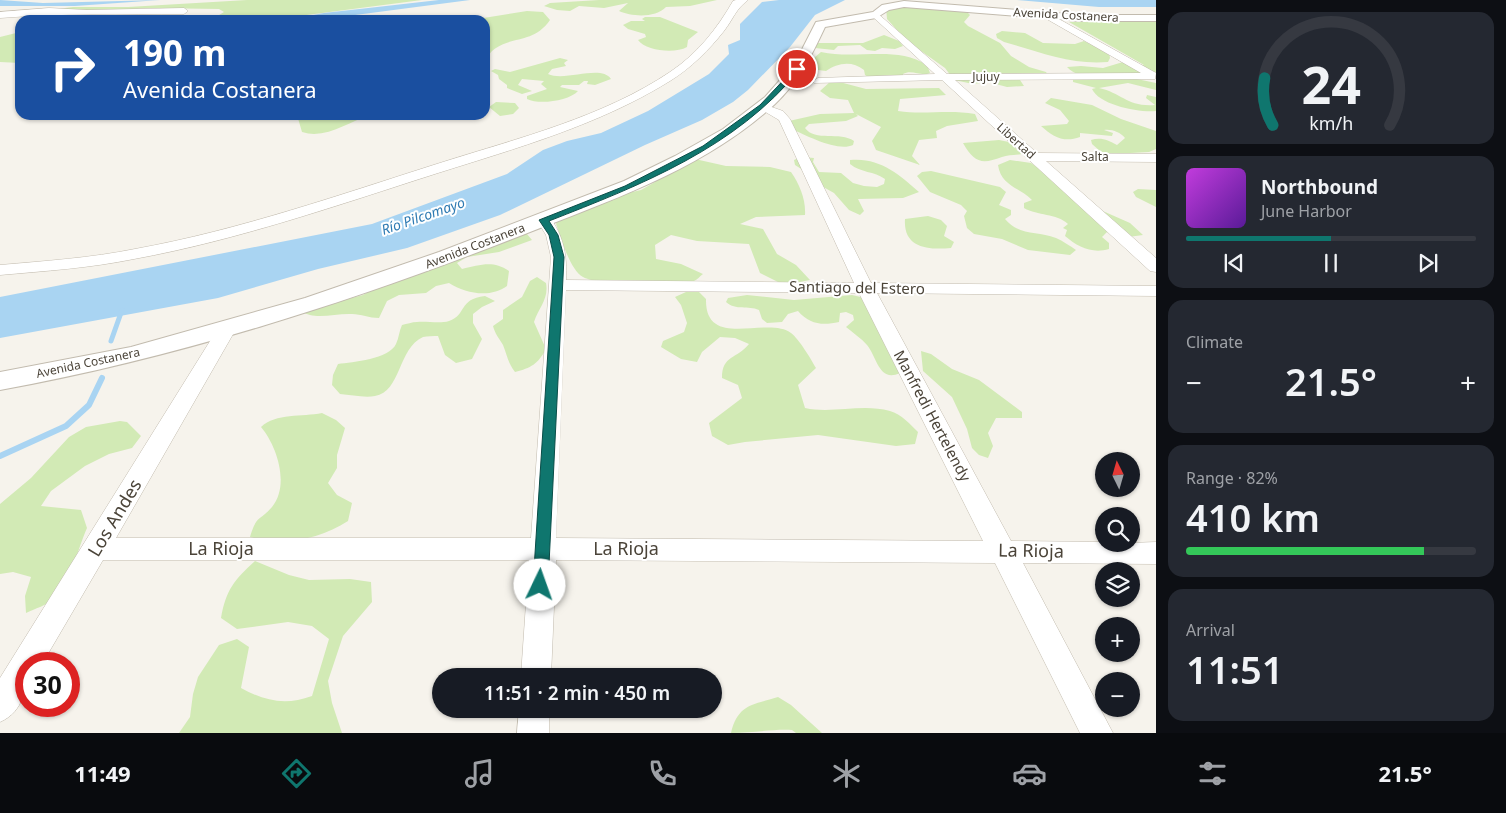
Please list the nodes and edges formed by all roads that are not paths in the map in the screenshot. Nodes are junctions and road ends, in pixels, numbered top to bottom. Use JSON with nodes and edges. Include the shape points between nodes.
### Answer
{"nodes":[{"id":1,"x":744,"y":0,"type":"edge"},
{"id":2,"x":184,"y":11,"type":"dead end"},
{"id":3,"x":0,"y":15,"type":"edge"},
{"id":4,"x":876,"y":15,"type":"junction"},
{"id":5,"x":1048,"y":16,"type":"junction"},
{"id":6,"x":1156,"y":18,"type":"edge"},
{"id":7,"x":945,"y":77,"type":"junction"},
{"id":8,"x":1155,"y":77,"type":"edge"},
{"id":9,"x":818,"y":81,"type":"dead end"},
{"id":10,"x":763,"y":107,"type":"junction"},
{"id":11,"x":1034,"y":157,"type":"junction"},
{"id":12,"x":1156,"y":158,"type":"edge"},
{"id":13,"x":544,"y":220,"type":"junction"},
{"id":14,"x":1156,"y":267,"type":"edge"},
{"id":15,"x":0,"y":270,"type":"edge"},
{"id":16,"x":558,"y":285,"type":"junction"},
{"id":17,"x":865,"y":288,"type":"junction"},
{"id":18,"x":1156,"y":290,"type":"edge"},
{"id":19,"x":227,"y":328,"type":"junction"},
{"id":20,"x":0,"y":382,"type":"edge"},
{"id":21,"x":96,"y":549,"type":"junction"},
{"id":22,"x":542,"y":549,"type":"junction"},
{"id":23,"x":1002,"y":551,"type":"junction"},
{"id":24,"x":1156,"y":553,"type":"edge"},
{"id":25,"x":536,"y":668,"type":"edge"},
{"id":26,"x":0,"y":706,"type":"edge"},
{"id":27,"x":534,"y":718,"type":"edge"},
{"id":28,"x":533,"y":733,"type":"edge"},
{"id":29,"x":1097,"y":733,"type":"edge"}],
"edges":[{"from":1,"to":15,"type":"street","via":[[736,4],[731,16],[707,44],[668,78],[584,119],[456,162],[234,230],[150,252]]},
{"from":2,"to":3,"type":"street","via":[[49,11]]},
{"from":4,"to":5,"type":"street","name":"Avenida Costanera","via":[[886,7],[904,4]]},
{"from":4,"to":7,"type":"street","name":"Libertad"},
{"from":4,"to":10,"type":"street","name":"Avenida Costanera","via":[[820,24],[808,57]]},
{"from":5,"to":6,"type":"street","name":"Avenida Costanera"},
{"from":5,"to":8,"type":"street"},
{"from":7,"to":8,"type":"street","name":"Jujuy"},
{"from":7,"to":9,"type":"street","name":"Jujuy"},
{"from":7,"to":11,"type":"street","name":"Libertad"},
{"from":10,"to":13,"type":"street","name":"Avenida Costanera","via":[[697,152],[628,187]]},
{"from":10,"to":17,"type":"street","name":"Manfredi Hertelendy","via":[[784,119]]},
{"from":11,"to":12,"type":"street","name":"Salta"},
{"from":11,"to":14,"type":"street","name":"Libertad"},
{"from":13,"to":16,"type":"street","via":[[554,235],[559,257]]},
{"from":13,"to":19,"type":"street","name":"Avenida Costanera","via":[[396,276]]},
{"from":16,"to":17,"type":"street","name":"Santiago del Estero"},
{"from":16,"to":22,"type":"street"},
{"from":17,"to":18,"type":"street","name":"Santiago del Estero"},
{"from":17,"to":23,"type":"street","name":"Manfredi Hertelendy"},
{"from":19,"to":20,"type":"street","name":"Avenida Costanera","via":[[129,356]]},
{"from":19,"to":21,"type":"street","name":"Los Andes"},
{"from":21,"to":22,"type":"street","name":"La Rioja"},
{"from":21,"to":26,"type":"street","name":"Los Andes"},
{"from":22,"to":23,"type":"street","name":"La Rioja"},
{"from":22,"to":25,"type":"street"},
{"from":23,"to":24,"type":"street","name":"La Rioja"},
{"from":23,"to":29,"type":"street","name":"Manfredi Hertelendy"},
{"from":27,"to":28,"type":"street"}]}
